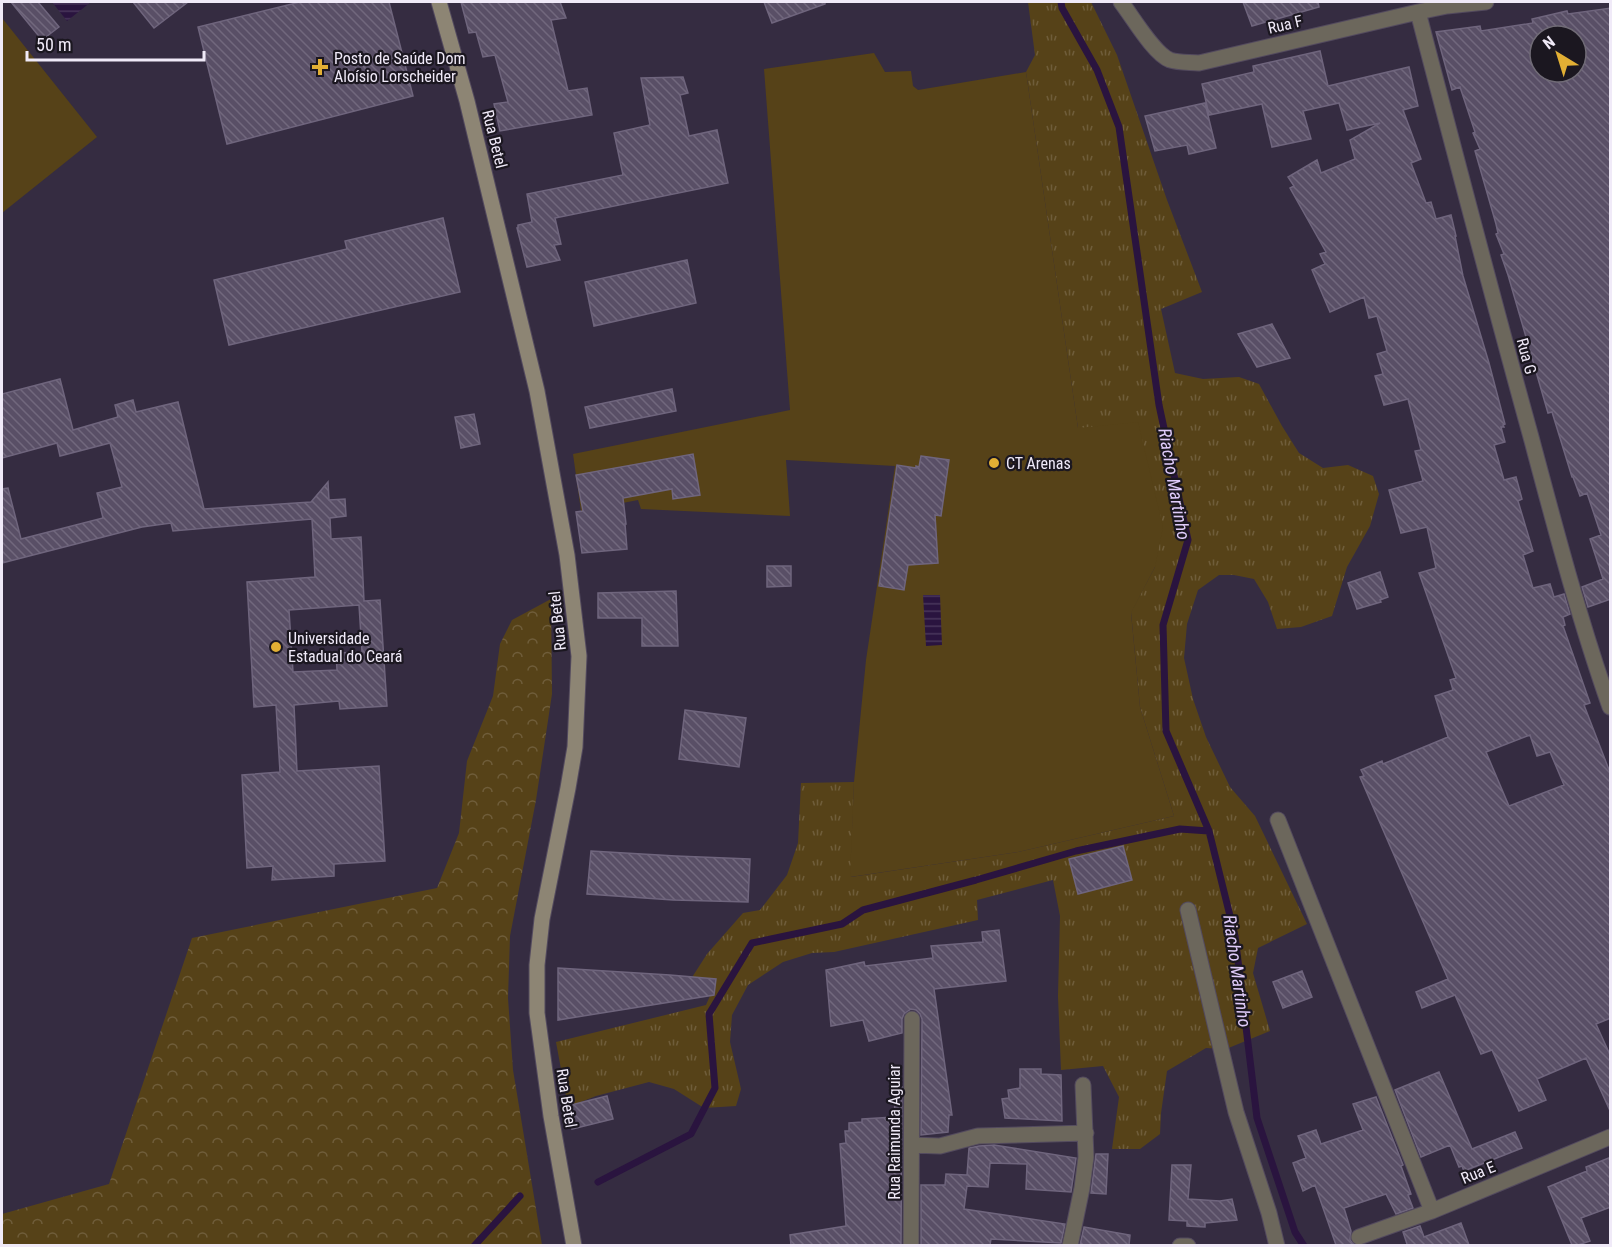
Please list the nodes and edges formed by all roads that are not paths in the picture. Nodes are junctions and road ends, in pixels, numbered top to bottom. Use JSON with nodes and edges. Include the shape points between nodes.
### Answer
{"nodes":[{"id":1,"x":439,"y":2,"type":"edge"},
{"id":2,"x":1121,"y":2,"type":"edge"},
{"id":3,"x":1486,"y":2,"type":"edge"},
{"id":4,"x":1418,"y":12,"type":"junction"},
{"id":5,"x":1611,"y":707,"type":"edge"},
{"id":6,"x":1278,"y":820,"type":"dead end"},
{"id":7,"x":1188,"y":910,"type":"dead end"},
{"id":8,"x":912,"y":1019,"type":"dead end"},
{"id":9,"x":1083,"y":1085,"type":"dead end"},
{"id":10,"x":1086,"y":1133,"type":"junction"},
{"id":11,"x":1611,"y":1137,"type":"edge"},
{"id":12,"x":912,"y":1145,"type":"junction"},
{"id":13,"x":1432,"y":1211,"type":"junction"},
{"id":14,"x":1359,"y":1237,"type":"dead end"},
{"id":15,"x":574,"y":1245,"type":"edge"},
{"id":16,"x":911,"y":1245,"type":"edge"},
{"id":17,"x":1070,"y":1245,"type":"edge"},
{"id":18,"x":1180,"y":1245,"type":"edge"},
{"id":19,"x":1188,"y":1245,"type":"edge"},
{"id":20,"x":1277,"y":1245,"type":"edge"}],
"edges":[{"from":1,"to":15,"type":"street","name":"Rua Betel","via":[[537,391],[567,555],[579,656],[575,747],[542,919],[537,966],[537,1013]]},
{"from":2,"to":4,"type":"street","name":"Rua F","via":[[1164,57],[1199,63]]},
{"from":3,"to":4,"type":"street","name":"Rua F"},
{"from":4,"to":5,"type":"street","name":"Rua G","via":[[1552,515]]},
{"from":6,"to":13,"type":"street"},
{"from":7,"to":20,"type":"street","via":[[1236,1112]]},
{"from":8,"to":12,"type":"street","name":"Rua Raimunda Aguiar"},
{"from":9,"to":10,"type":"street"},
{"from":10,"to":12,"type":"street","via":[[978,1136],[940,1146]]},
{"from":10,"to":17,"type":"street","via":[[1082,1188]]},
{"from":11,"to":13,"type":"street","name":"Rua E"},
{"from":12,"to":16,"type":"street","name":"Rua Raimunda Aguiar"},
{"from":13,"to":14,"type":"street","name":"Rua E"},
{"from":18,"to":19,"type":"street"}]}
